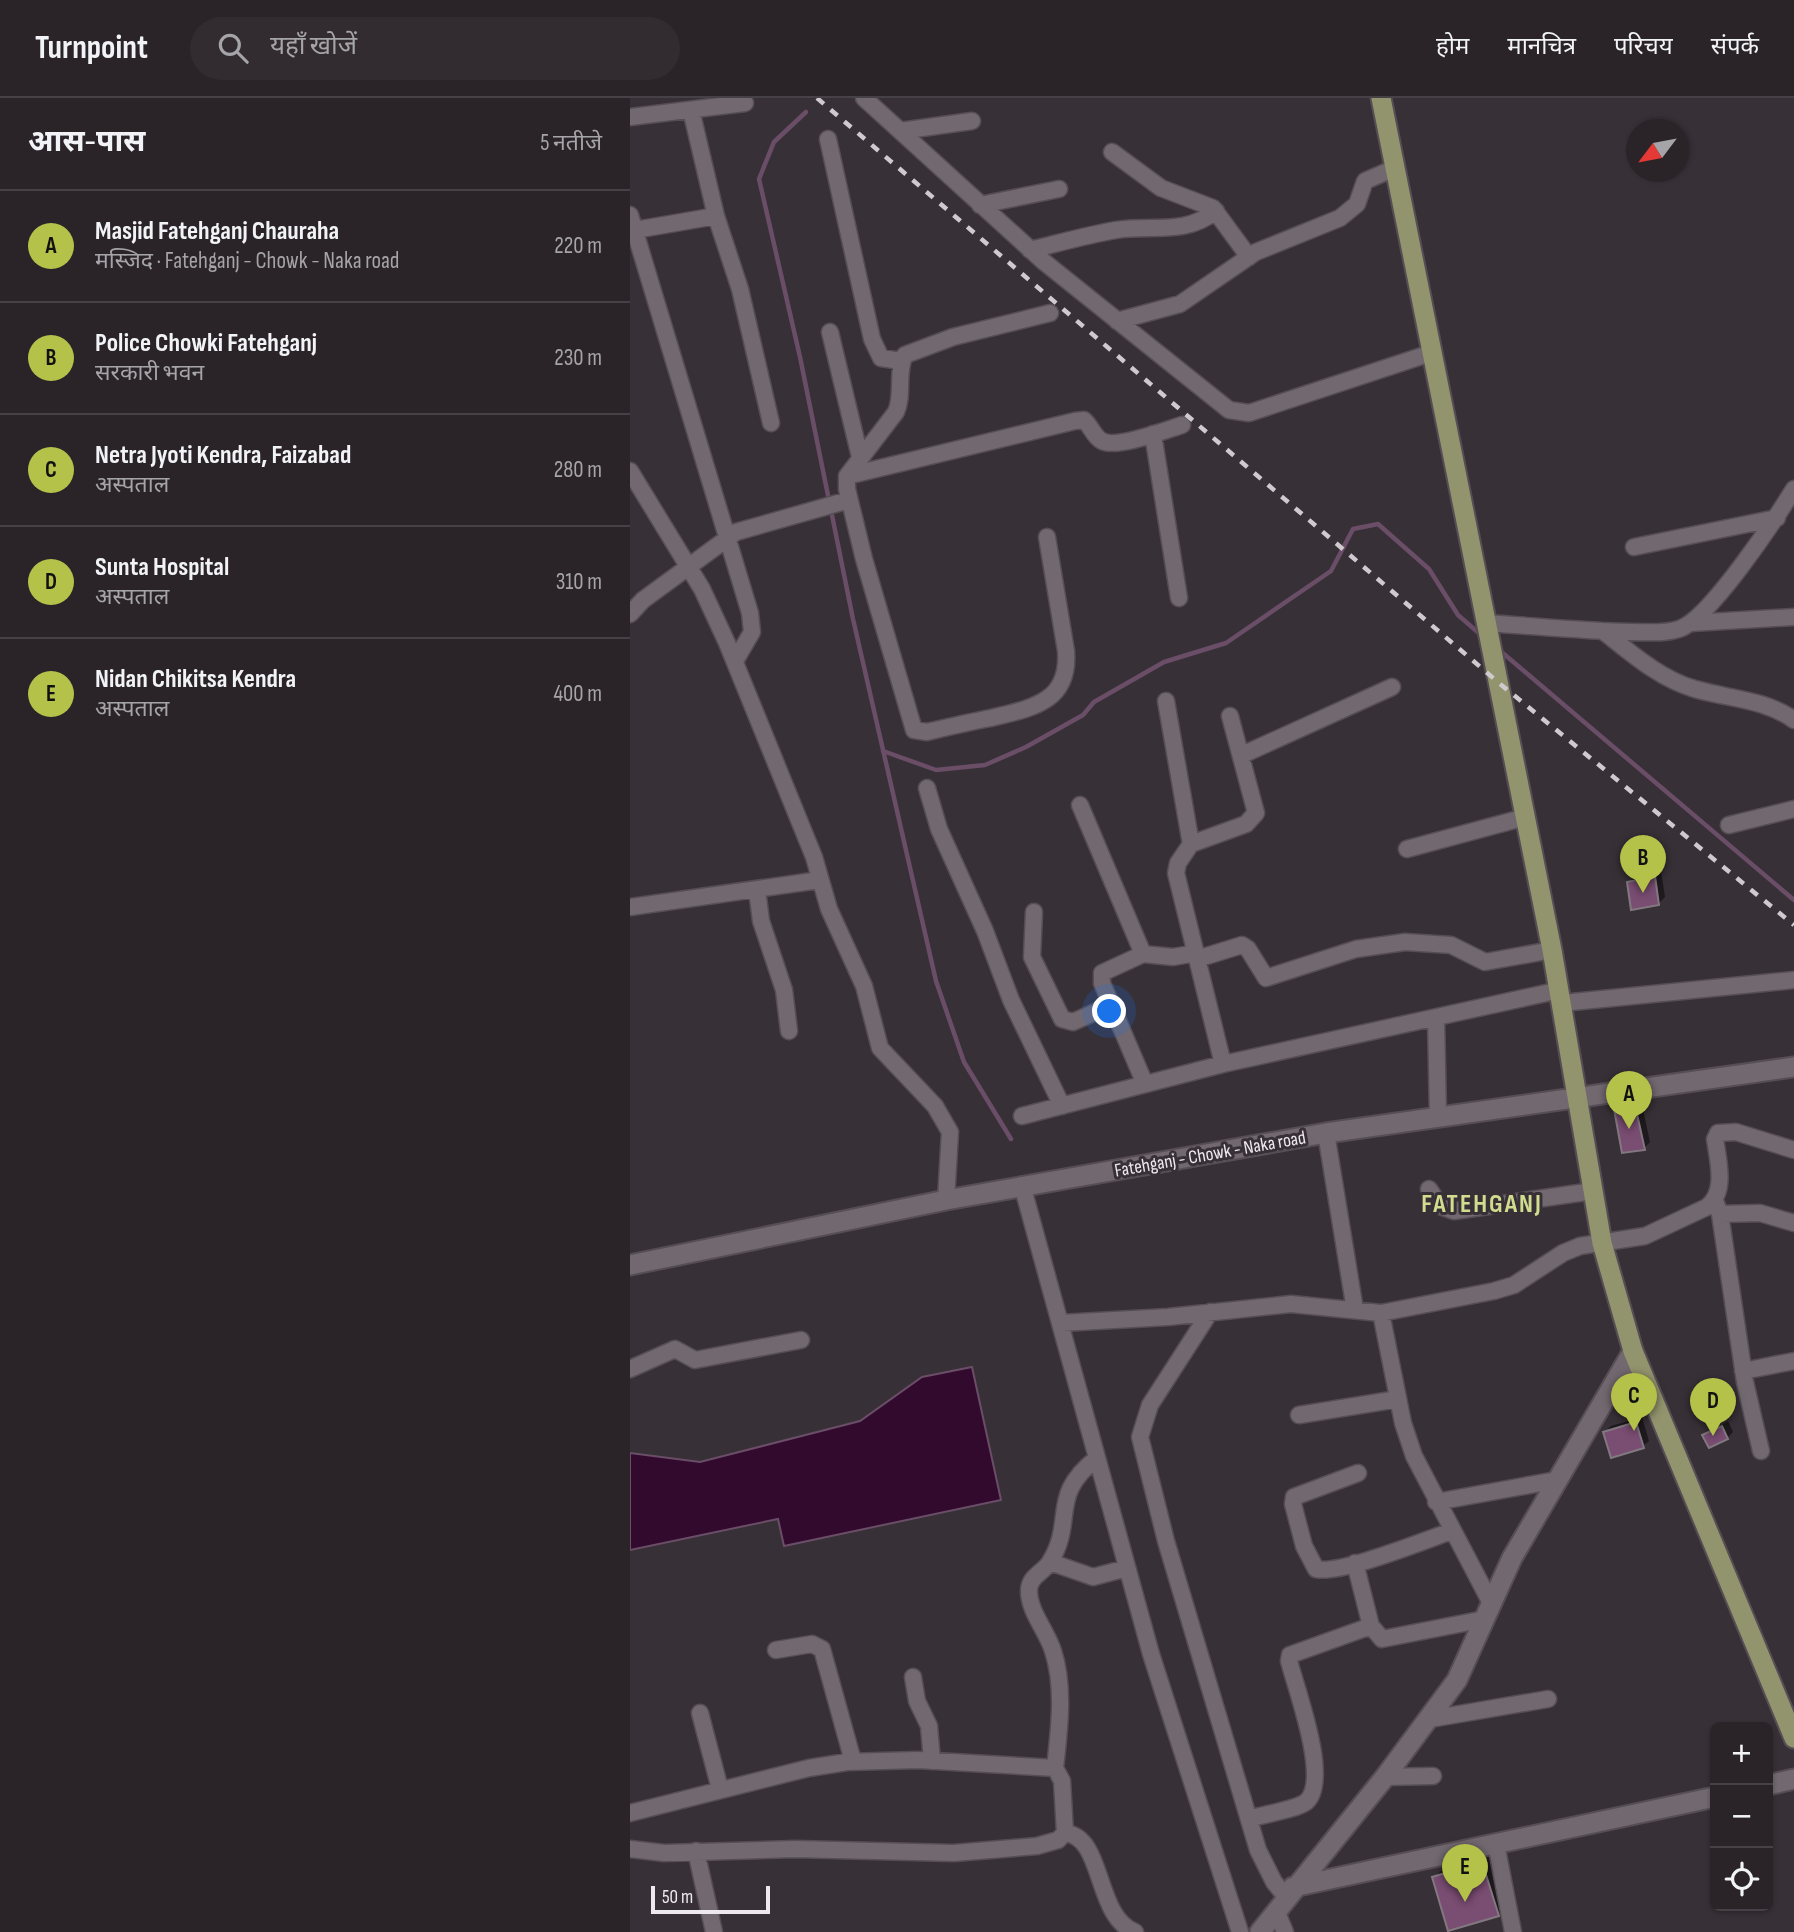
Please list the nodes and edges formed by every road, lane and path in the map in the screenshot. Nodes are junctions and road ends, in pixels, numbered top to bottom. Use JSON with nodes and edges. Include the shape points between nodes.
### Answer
{"nodes":[{"id":1,"x":864,"y":98,"type":"edge"},
{"id":2,"x":1381,"y":98,"type":"edge"},
{"id":3,"x":745,"y":103,"type":"dead end"},
{"id":4,"x":691,"y":110,"type":"junction"},
{"id":5,"x":630,"y":117,"type":"edge"},
{"id":6,"x":972,"y":121,"type":"dead end"},
{"id":7,"x":900,"y":131,"type":"junction"},
{"id":8,"x":828,"y":139,"type":"dead end"},
{"id":9,"x":1112,"y":152,"type":"dead end"},
{"id":10,"x":1395,"y":168,"type":"junction"},
{"id":11,"x":1059,"y":189,"type":"dead end"},
{"id":12,"x":980,"y":205,"type":"junction"},
{"id":13,"x":1216,"y":211,"type":"junction"},
{"id":14,"x":716,"y":216,"type":"junction"},
{"id":15,"x":633,"y":223,"type":"edge"},
{"id":16,"x":1030,"y":250,"type":"junction"},
{"id":17,"x":1249,"y":257,"type":"junction"},
{"id":18,"x":1050,"y":313,"type":"dead end"},
{"id":19,"x":1117,"y":321,"type":"junction"},
{"id":20,"x":830,"y":332,"type":"dead end"},
{"id":21,"x":1432,"y":353,"type":"junction"},
{"id":22,"x":901,"y":361,"type":"junction"},
{"id":23,"x":771,"y":423,"type":"dead end"},
{"id":24,"x":1182,"y":425,"type":"dead end"},
{"id":25,"x":1153,"y":434,"type":"junction"},
{"id":26,"x":860,"y":457,"type":"junction"},
{"id":27,"x":630,"y":471,"type":"edge"},
{"id":28,"x":847,"y":476,"type":"junction"},
{"id":29,"x":1794,"y":489,"type":"edge"},
{"id":30,"x":838,"y":503,"type":"junction"},
{"id":31,"x":1777,"y":518,"type":"junction"},
{"id":32,"x":727,"y":537,"type":"junction"},
{"id":33,"x":1047,"y":537,"type":"dead end"},
{"id":34,"x":1634,"y":547,"type":"dead end"},
{"id":35,"x":687,"y":567,"type":"junction"},
{"id":36,"x":1179,"y":598,"type":"dead end"},
{"id":37,"x":630,"y":614,"type":"edge"},
{"id":38,"x":1794,"y":617,"type":"edge"},
{"id":39,"x":1692,"y":623,"type":"junction"},
{"id":40,"x":1487,"y":629,"type":"junction"},
{"id":41,"x":1603,"y":631,"type":"junction"},
{"id":42,"x":735,"y":661,"type":"junction"},
{"id":43,"x":1392,"y":687,"type":"dead end"},
{"id":44,"x":1167,"y":702,"type":"dead end"},
{"id":45,"x":1230,"y":716,"type":"dead end"},
{"id":46,"x":1794,"y":720,"type":"edge"},
{"id":47,"x":1242,"y":755,"type":"junction"},
{"id":48,"x":928,"y":788,"type":"dead end"},
{"id":49,"x":1080,"y":805,"type":"dead end"},
{"id":50,"x":1794,"y":808,"type":"edge"},
{"id":51,"x":1526,"y":817,"type":"junction"},
{"id":52,"x":1729,"y":825,"type":"dead end"},
{"id":53,"x":1191,"y":844,"type":"junction"},
{"id":54,"x":1406,"y":849,"type":"dead end"},
{"id":55,"x":820,"y":880,"type":"junction"},
{"id":56,"x":757,"y":890,"type":"junction"},
{"id":57,"x":630,"y":906,"type":"edge"},
{"id":58,"x":1034,"y":912,"type":"dead end"},
{"id":59,"x":1552,"y":950,"type":"junction"},
{"id":60,"x":1143,"y":954,"type":"junction"},
{"id":61,"x":1196,"y":956,"type":"junction"},
{"id":62,"x":1794,"y":980,"type":"edge"},
{"id":63,"x":1561,"y":997,"type":"junction"},
{"id":64,"x":1111,"y":1005,"type":"junction"},
{"id":65,"x":1436,"y":1018,"type":"junction"},
{"id":66,"x":789,"y":1031,"type":"dead end"},
{"id":67,"x":1223,"y":1064,"type":"junction"},
{"id":68,"x":1794,"y":1067,"type":"edge"},
{"id":69,"x":1146,"y":1084,"type":"junction"},
{"id":70,"x":1576,"y":1098,"type":"junction"},
{"id":71,"x":1062,"y":1106,"type":"junction"},
{"id":72,"x":1022,"y":1116,"type":"dead end"},
{"id":73,"x":1438,"y":1116,"type":"junction"},
{"id":74,"x":1326,"y":1133,"type":"junction"},
{"id":75,"x":1794,"y":1150,"type":"edge"},
{"id":76,"x":1022,"y":1185,"type":"junction"},
{"id":77,"x":1429,"y":1189,"type":"dead end"},
{"id":78,"x":1593,"y":1191,"type":"junction"},
{"id":79,"x":946,"y":1200,"type":"junction"},
{"id":80,"x":1717,"y":1208,"type":"junction"},
{"id":81,"x":1794,"y":1223,"type":"edge"},
{"id":82,"x":1602,"y":1242,"type":"junction"},
{"id":83,"x":630,"y":1265,"type":"edge"},
{"id":84,"x":1355,"y":1310,"type":"junction"},
{"id":85,"x":1210,"y":1312,"type":"junction"},
{"id":86,"x":1381,"y":1313,"type":"junction"},
{"id":87,"x":1061,"y":1322,"type":"junction"},
{"id":88,"x":801,"y":1340,"type":"dead end"},
{"id":89,"x":1633,"y":1351,"type":"junction"},
{"id":90,"x":1794,"y":1361,"type":"edge"},
{"id":91,"x":630,"y":1369,"type":"edge"},
{"id":92,"x":1744,"y":1371,"type":"junction"},
{"id":93,"x":1398,"y":1399,"type":"junction"},
{"id":94,"x":1299,"y":1415,"type":"dead end"},
{"id":95,"x":1761,"y":1451,"type":"dead end"},
{"id":96,"x":1097,"y":1458,"type":"junction"},
{"id":97,"x":1358,"y":1473,"type":"dead end"},
{"id":98,"x":1557,"y":1480,"type":"junction"},
{"id":99,"x":1436,"y":1502,"type":"junction"},
{"id":100,"x":1452,"y":1531,"type":"junction"},
{"id":101,"x":1050,"y":1562,"type":"junction"},
{"id":102,"x":1355,"y":1563,"type":"junction"},
{"id":103,"x":1127,"y":1568,"type":"junction"},
{"id":104,"x":1488,"y":1611,"type":"junction"},
{"id":105,"x":1371,"y":1626,"type":"junction"},
{"id":106,"x":776,"y":1650,"type":"dead end"},
{"id":107,"x":913,"y":1677,"type":"dead end"},
{"id":108,"x":1548,"y":1699,"type":"dead end"},
{"id":109,"x":700,"y":1713,"type":"dead end"},
{"id":110,"x":1430,"y":1719,"type":"junction"},
{"id":111,"x":1794,"y":1738,"type":"edge"},
{"id":112,"x":932,"y":1761,"type":"junction"},
{"id":113,"x":853,"y":1762,"type":"junction"},
{"id":114,"x":1055,"y":1768,"type":"junction"},
{"id":115,"x":1433,"y":1776,"type":"dead end"},
{"id":116,"x":1385,"y":1777,"type":"junction"},
{"id":117,"x":1794,"y":1779,"type":"edge"},
{"id":118,"x":1773,"y":1784,"type":"edge"},
{"id":119,"x":720,"y":1789,"type":"junction"},
{"id":120,"x":1710,"y":1798,"type":"edge"},
{"id":121,"x":630,"y":1813,"type":"edge"},
{"id":122,"x":1249,"y":1819,"type":"junction"},
{"id":123,"x":1065,"y":1833,"type":"junction"},
{"id":124,"x":1496,"y":1844,"type":"junction"},
{"id":125,"x":630,"y":1849,"type":"edge"},
{"id":126,"x":696,"y":1851,"type":"junction"},
{"id":127,"x":1285,"y":1898,"type":"junction"},
{"id":128,"x":1126,"y":1931,"type":"edge"},
{"id":129,"x":714,"y":1932,"type":"edge"},
{"id":130,"x":1240,"y":1932,"type":"edge"},
{"id":131,"x":1260,"y":1932,"type":"edge"},
{"id":132,"x":1285,"y":1932,"type":"edge"},
{"id":133,"x":1513,"y":1932,"type":"edge"}],
"edges":[{"from":1,"to":7,"type":"street"},
{"from":2,"to":10,"type":"main road"},
{"from":3,"to":4,"type":"street"},
{"from":4,"to":5,"type":"street"},
{"from":4,"to":14,"type":"street"},
{"from":6,"to":7,"type":"street"},
{"from":7,"to":12,"type":"street"},
{"from":8,"to":22,"type":"street","via":[[872,340],[881,358]]},
{"from":9,"to":13,"type":"street","via":[[1161,188]]},
{"from":10,"to":17,"type":"street","via":[[1365,181],[1350,212]]},
{"from":10,"to":21,"type":"main road"},
{"from":11,"to":12,"type":"street"},
{"from":12,"to":16,"type":"street"},
{"from":13,"to":16,"type":"street","via":[[1194,225],[1112,231]]},
{"from":13,"to":17,"type":"street"},
{"from":14,"to":15,"type":"street"},
{"from":14,"to":23,"type":"street","via":[[740,289]]},
{"from":15,"to":32,"type":"street"},
{"from":16,"to":19,"type":"street"},
{"from":17,"to":19,"type":"street","via":[[1187,300]]},
{"from":18,"to":22,"type":"street","via":[[953,337],[910,352]]},
{"from":19,"to":21,"type":"street","via":[[1229,411],[1240,414]]},
{"from":20,"to":26,"type":"street"},
{"from":21,"to":40,"type":"main road"},
{"from":22,"to":26,"type":"street","via":[[901,401]]},
{"from":24,"to":25,"type":"street"},
{"from":25,"to":28,"type":"street","via":[[1106,443],[1084,421],[1075,421]]},
{"from":25,"to":36,"type":"street"},
{"from":26,"to":28,"type":"street"},
{"from":27,"to":35,"type":"street"},
{"from":28,"to":30,"type":"street"},
{"from":29,"to":31,"type":"street"},
{"from":30,"to":32,"type":"street"},
{"from":30,"to":33,"type":"street","via":[[911,724],[921,733],[1028,709],[1060,686],[1067,667],[1066,651]]},
{"from":31,"to":34,"type":"street"},
{"from":31,"to":39,"type":"street"},
{"from":32,"to":35,"type":"street"},
{"from":32,"to":42,"type":"street","via":[[752,632]]},
{"from":35,"to":37,"type":"street"},
{"from":35,"to":42,"type":"street"},
{"from":38,"to":39,"type":"street"},
{"from":39,"to":41,"type":"street","via":[[1665,632]]},
{"from":40,"to":41,"type":"street"},
{"from":40,"to":51,"type":"main road"},
{"from":41,"to":46,"type":"street","via":[[1671,680],[1761,703]]},
{"from":42,"to":55,"type":"street"},
{"from":43,"to":47,"type":"street"},
{"from":44,"to":53,"type":"street"},
{"from":45,"to":47,"type":"street"},
{"from":47,"to":53,"type":"street","via":[[1255,804],[1252,821]]},
{"from":48,"to":71,"type":"street","via":[[939,830]]},
{"from":49,"to":60,"type":"street"},
{"from":50,"to":52,"type":"street"},
{"from":51,"to":54,"type":"street"},
{"from":51,"to":59,"type":"main road"},
{"from":53,"to":61,"type":"street","via":[[1176,873]]},
{"from":55,"to":56,"type":"street"},
{"from":55,"to":79,"type":"street","via":[[864,986],[880,1048],[935,1106],[950,1132]]},
{"from":56,"to":57,"type":"street"},
{"from":56,"to":66,"type":"street","via":[[761,921],[784,990]]},
{"from":58,"to":64,"type":"street","via":[[1032,957],[1062,1019],[1073,1022]]},
{"from":59,"to":61,"type":"street","via":[[1485,962],[1451,945],[1405,942],[1356,949],[1266,978],[1242,945]]},
{"from":59,"to":63,"type":"main road"},
{"from":60,"to":61,"type":"street"},
{"from":60,"to":64,"type":"street","via":[[1102,974]]},
{"from":61,"to":67,"type":"street"},
{"from":62,"to":63,"type":"street"},
{"from":63,"to":65,"type":"street"},
{"from":63,"to":70,"type":"main road"},
{"from":64,"to":69,"type":"street"},
{"from":65,"to":67,"type":"street"},
{"from":65,"to":73,"type":"street"},
{"from":67,"to":69,"type":"street"},
{"from":68,"to":70,"type":"street","name":"Fatehganj - Chowk - Naka road"},
{"from":69,"to":71,"type":"street"},
{"from":70,"to":73,"type":"street","name":"Fatehganj - Chowk - Naka road"},
{"from":70,"to":78,"type":"main road"},
{"from":71,"to":72,"type":"street"},
{"from":73,"to":74,"type":"street","name":"Fatehganj - Chowk - Naka road"},
{"from":74,"to":76,"type":"street","name":"Fatehganj - Chowk - Naka road"},
{"from":74,"to":84,"type":"street"},
{"from":75,"to":80,"type":"street","via":[[1736,1132],[1715,1135]]},
{"from":76,"to":79,"type":"street","name":"Fatehganj - Chowk - Naka road"},
{"from":76,"to":87,"type":"street"},
{"from":77,"to":78,"type":"street","via":[[1440,1206],[1454,1210]]},
{"from":78,"to":82,"type":"main road"},
{"from":79,"to":83,"type":"street","name":"Fatehganj - Chowk - Naka road"},
{"from":80,"to":81,"type":"street"},
{"from":80,"to":82,"type":"street","via":[[1645,1236]]},
{"from":80,"to":92,"type":"street"},
{"from":82,"to":86,"type":"street","via":[[1563,1253],[1514,1285]]},
{"from":82,"to":89,"type":"main road"},
{"from":84,"to":85,"type":"street","via":[[1291,1304]]},
{"from":84,"to":86,"type":"street"},
{"from":85,"to":87,"type":"street"},
{"from":85,"to":122,"type":"street","via":[[1150,1405],[1140,1437],[1166,1541]]},
{"from":86,"to":93,"type":"street"},
{"from":87,"to":96,"type":"street"},
{"from":88,"to":91,"type":"street","via":[[695,1360],[675,1349]]},
{"from":89,"to":98,"type":"street"},
{"from":89,"to":111,"type":"main road"},
{"from":90,"to":92,"type":"street"},
{"from":92,"to":95,"type":"street"},
{"from":93,"to":94,"type":"street"},
{"from":93,"to":99,"type":"street","via":[[1414,1456]]},
{"from":96,"to":101,"type":"street","via":[[1069,1487]]},
{"from":96,"to":103,"type":"street"},
{"from":97,"to":102,"type":"street","via":[[1301,1493],[1293,1504],[1304,1546],[1316,1569]]},
{"from":98,"to":99,"type":"street"},
{"from":98,"to":104,"type":"street"},
{"from":99,"to":100,"type":"street"},
{"from":100,"to":102,"type":"street"},
{"from":100,"to":104,"type":"street"},
{"from":101,"to":103,"type":"street","via":[[1093,1577]]},
{"from":101,"to":114,"type":"street","via":[[1029,1589],[1057,1671]]},
{"from":102,"to":105,"type":"street"},
{"from":103,"to":130,"type":"street"},
{"from":104,"to":105,"type":"street","via":[[1388,1640]]},
{"from":104,"to":110,"type":"street","via":[[1457,1680]]},
{"from":105,"to":122,"type":"street","via":[[1290,1655],[1316,1786],[1297,1807]]},
{"from":106,"to":113,"type":"street","via":[[811,1644],[822,1649]]},
{"from":107,"to":112,"type":"street","via":[[917,1701],[929,1726]]},
{"from":108,"to":110,"type":"street"},
{"from":109,"to":119,"type":"street"},
{"from":110,"to":116,"type":"street"},
{"from":112,"to":113,"type":"street"},
{"from":112,"to":114,"type":"street"},
{"from":113,"to":119,"type":"street"},
{"from":114,"to":123,"type":"street","via":[[1062,1782]]},
{"from":115,"to":116,"type":"street"},
{"from":116,"to":127,"type":"street"},
{"from":117,"to":118,"type":"street"},
{"from":119,"to":121,"type":"street"},
{"from":120,"to":124,"type":"street"},
{"from":122,"to":127,"type":"street","via":[[1267,1871]]},
{"from":123,"to":126,"type":"street","via":[[1037,1846],[954,1853]]},
{"from":123,"to":128,"type":"street","via":[[1080,1836],[1086,1843],[1105,1894]]},
{"from":124,"to":127,"type":"street"},
{"from":124,"to":133,"type":"street"},
{"from":125,"to":126,"type":"street"},
{"from":126,"to":129,"type":"street"},
{"from":127,"to":131,"type":"street"},
{"from":127,"to":132,"type":"street"}]}
